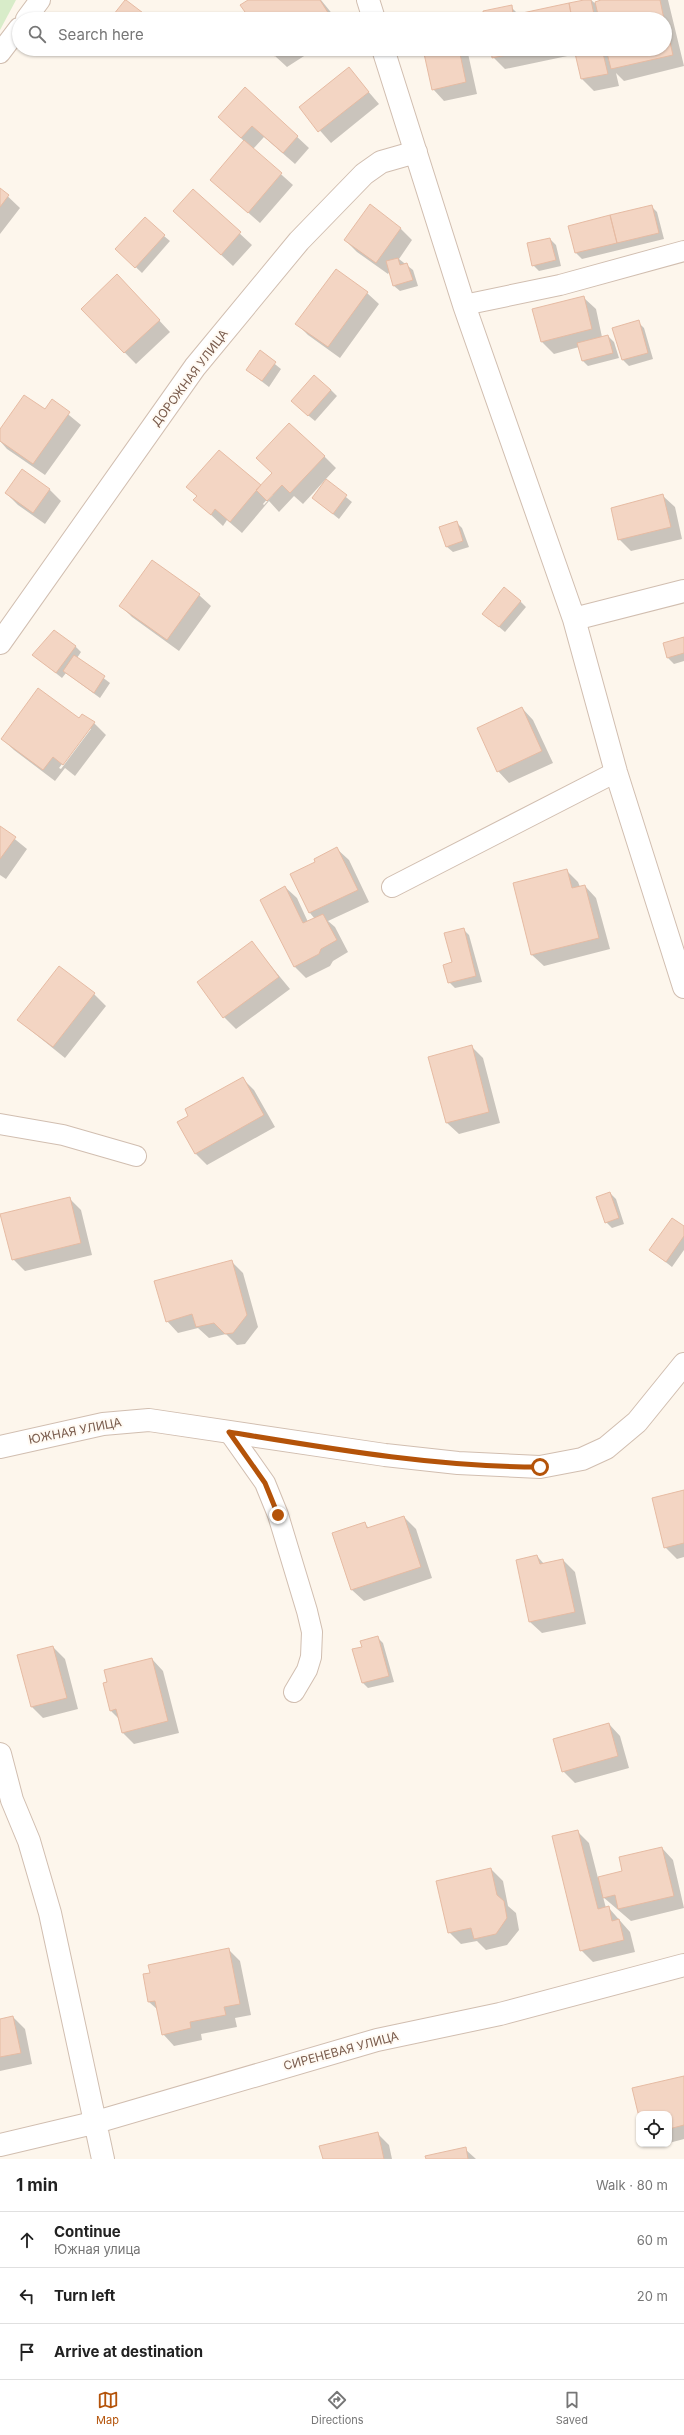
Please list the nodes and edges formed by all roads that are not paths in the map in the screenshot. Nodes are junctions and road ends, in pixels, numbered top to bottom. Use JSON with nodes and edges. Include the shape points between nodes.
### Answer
{"nodes":[{"id":1,"x":40,"y":0,"type":"edge"},
{"id":2,"x":368,"y":0,"type":"edge"},
{"id":3,"x":31,"y":12,"type":"edge"},
{"id":4,"x":372,"y":12,"type":"edge"},
{"id":5,"x":12,"y":37,"type":"edge"},
{"id":6,"x":0,"y":53,"type":"edge"},
{"id":7,"x":385,"y":56,"type":"edge"},
{"id":8,"x":416,"y":152,"type":"junction"},
{"id":9,"x":684,"y":251,"type":"edge"},
{"id":10,"x":464,"y":305,"type":"junction"},
{"id":11,"x":684,"y":591,"type":"edge"},
{"id":12,"x":574,"y":619,"type":"junction"},
{"id":13,"x":0,"y":643,"type":"edge"},
{"id":14,"x":616,"y":772,"type":"junction"},
{"id":15,"x":392,"y":887,"type":"dead end"},
{"id":16,"x":680,"y":960,"type":"edge"},
{"id":17,"x":684,"y":988,"type":"edge"},
{"id":18,"x":0,"y":1124,"type":"edge"},
{"id":19,"x":136,"y":1156,"type":"dead end"},
{"id":20,"x":684,"y":1364,"type":"edge"},
{"id":21,"x":229,"y":1432,"type":"junction"},
{"id":22,"x":0,"y":1448,"type":"edge"},
{"id":23,"x":294,"y":1692,"type":"dead end"},
{"id":24,"x":0,"y":1754,"type":"edge"},
{"id":25,"x":6,"y":1802,"type":"edge"},
{"id":26,"x":684,"y":1965,"type":"edge"},
{"id":27,"x":93,"y":2123,"type":"junction"},
{"id":28,"x":0,"y":2145,"type":"edge"},
{"id":29,"x":103,"y":2159,"type":"edge"}],
"edges":[{"from":1,"to":3,"type":"lane"},
{"from":2,"to":4,"type":"street"},
{"from":5,"to":6,"type":"lane"},
{"from":7,"to":8,"type":"street"},
{"from":8,"to":10,"type":"street"},
{"from":8,"to":13,"type":"street","name":"ДОРОЖНАЯ УЛИЦА","via":[[381,162],[364,174],[299,241],[195,367]]},
{"from":9,"to":10,"type":"lane","via":[[560,285]]},
{"from":10,"to":12,"type":"street"},
{"from":11,"to":12,"type":"street"},
{"from":12,"to":14,"type":"street"},
{"from":14,"to":15,"type":"lane"},
{"from":14,"to":16,"type":"street"},
{"from":16,"to":17,"type":"street"},
{"from":18,"to":19,"type":"lane","via":[[63,1136]]},
{"from":20,"to":21,"type":"street","name":"ЮЖНАЯ УЛИЦА","via":[[637,1422],[621,1437],[594,1455],[540,1467],[458,1463],[385,1455]]},
{"from":21,"to":22,"type":"street","name":"ЮЖНАЯ УЛИЦА","via":[[149,1420],[127,1421]]},
{"from":21,"to":23,"type":"lane","via":[[265,1483],[278,1515],[307,1611],[312,1637],[311,1657],[307,1670]]},
{"from":24,"to":25,"type":"street"},
{"from":25,"to":27,"type":"street","via":[[29,1841],[50,1913]]},
{"from":26,"to":27,"type":"street","name":"СИРЕНЕВАЯ УЛИЦА","via":[[500,2014],[377,2040]]},
{"from":27,"to":28,"type":"street","name":"СИРЕНЕВАЯ УЛИЦА"},
{"from":27,"to":29,"type":"street"}]}
